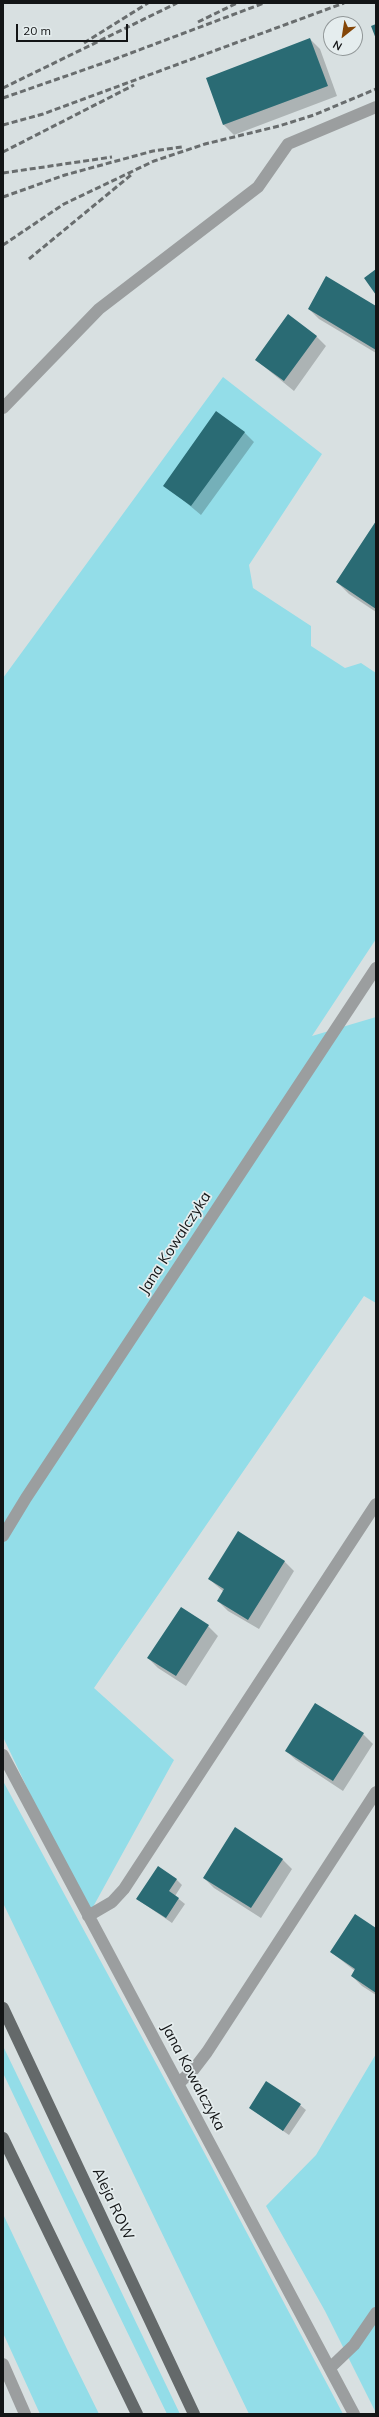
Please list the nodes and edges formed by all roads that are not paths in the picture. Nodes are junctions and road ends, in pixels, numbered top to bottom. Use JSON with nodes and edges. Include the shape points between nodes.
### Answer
{"nodes":[{"id":1,"x":376,"y":107,"type":"edge"},
{"id":2,"x":3,"y":408,"type":"edge"},
{"id":3,"x":376,"y":968,"type":"edge"},
{"id":4,"x":376,"y":1504,"type":"edge"},
{"id":5,"x":3,"y":1536,"type":"edge"},
{"id":6,"x":3,"y":1756,"type":"edge"},
{"id":7,"x":376,"y":1792,"type":"edge"},
{"id":8,"x":88,"y":1916,"type":"junction"},
{"id":9,"x":3,"y":2008,"type":"edge"},
{"id":10,"x":179,"y":2083,"type":"junction"},
{"id":11,"x":3,"y":2138,"type":"edge"},
{"id":12,"x":376,"y":2313,"type":"edge"},
{"id":13,"x":3,"y":2364,"type":"edge"},
{"id":14,"x":331,"y":2367,"type":"junction"},
{"id":15,"x":25,"y":2414,"type":"edge"},
{"id":16,"x":137,"y":2414,"type":"edge"},
{"id":17,"x":194,"y":2414,"type":"edge"},
{"id":18,"x":354,"y":2414,"type":"edge"}],
"edges":[{"from":1,"to":2,"type":"street","via":[[288,144],[258,187],[99,309]]},
{"from":3,"to":5,"type":"street","name":"Jana Kowalczyka"},
{"from":4,"to":8,"type":"street","via":[[124,1889],[112,1902]]},
{"from":6,"to":8,"type":"street","name":"Jana Kowalczyka"},
{"from":7,"to":10,"type":"street","via":[[207,2052]]},
{"from":8,"to":10,"type":"street","name":"Jana Kowalczyka"},
{"from":9,"to":17,"type":"main road","name":"Aleja ROW"},
{"from":10,"to":14,"type":"street","name":"Jana Kowalczyka"},
{"from":11,"to":16,"type":"main road"},
{"from":12,"to":14,"type":"street","via":[[354,2345]]},
{"from":13,"to":15,"type":"street"},
{"from":14,"to":18,"type":"street","name":"Jana Kowalczyka"}]}
